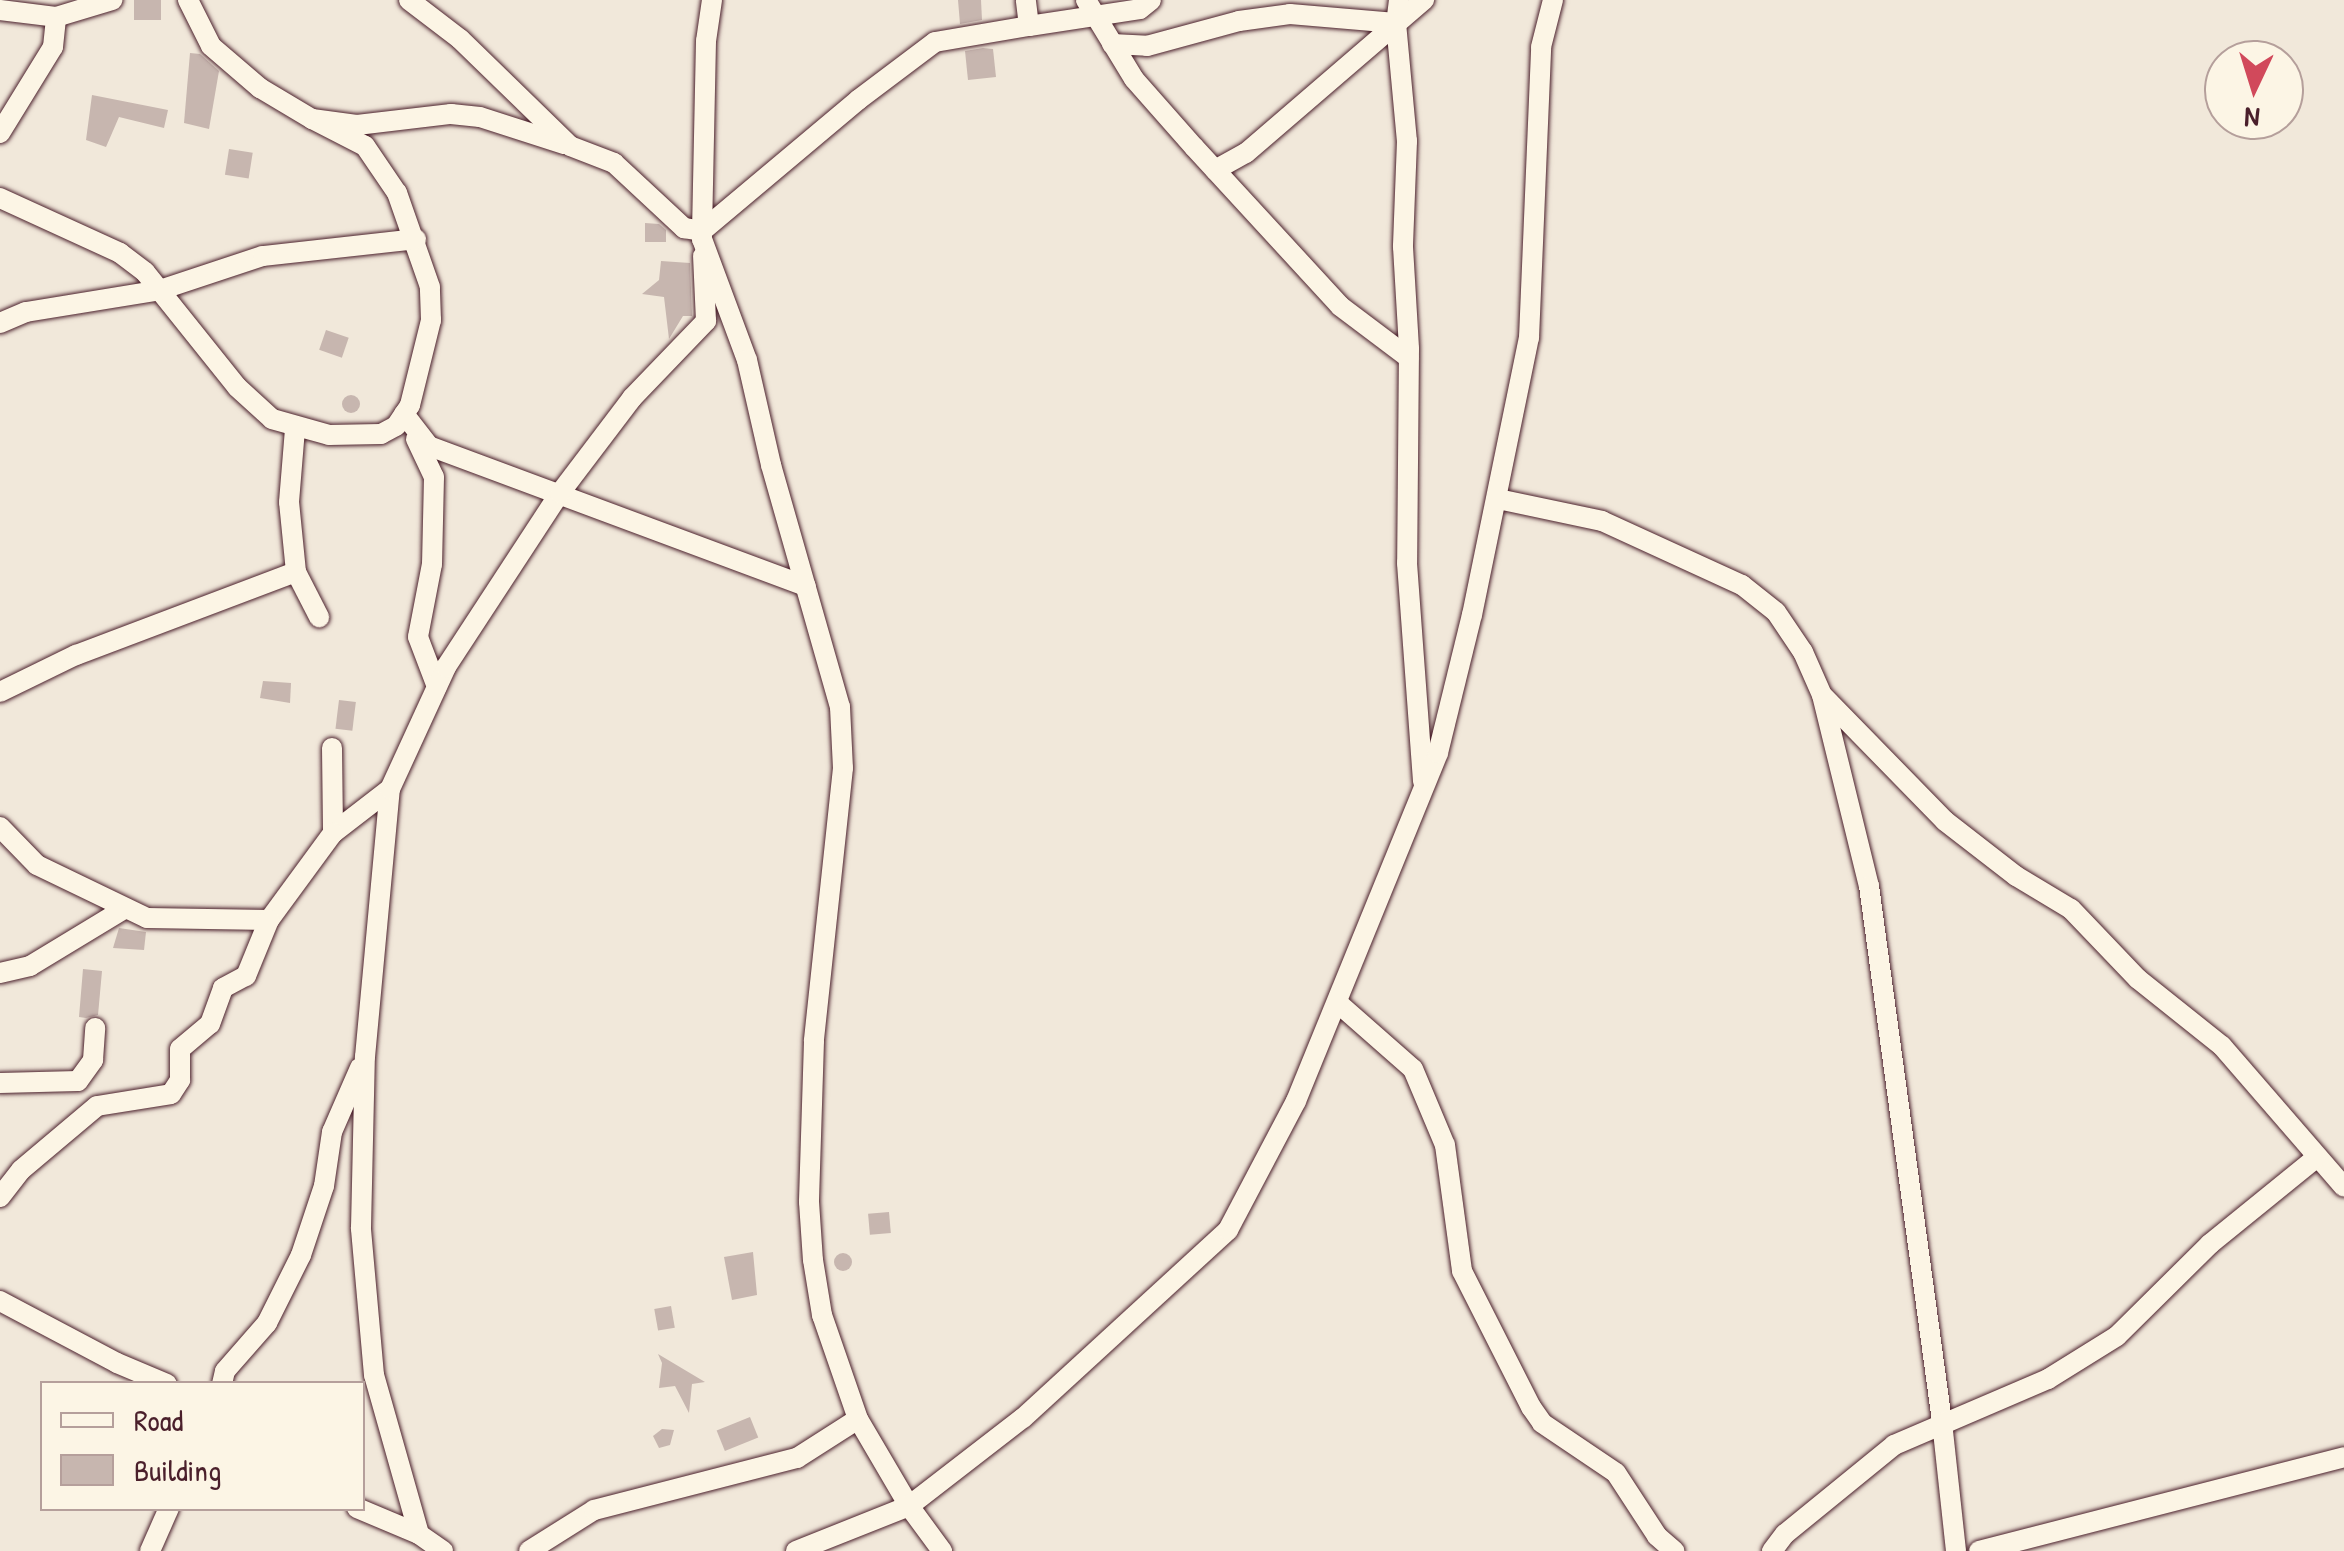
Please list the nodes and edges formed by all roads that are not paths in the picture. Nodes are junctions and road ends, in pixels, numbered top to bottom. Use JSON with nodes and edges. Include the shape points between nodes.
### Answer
{"nodes":[{"id":1,"x":112,"y":0,"type":"edge"},
{"id":2,"x":188,"y":0,"type":"edge"},
{"id":3,"x":409,"y":0,"type":"edge"},
{"id":4,"x":712,"y":0,"type":"edge"},
{"id":5,"x":1026,"y":0,"type":"edge"},
{"id":6,"x":1151,"y":0,"type":"edge"},
{"id":7,"x":1400,"y":0,"type":"edge"},
{"id":8,"x":1424,"y":0,"type":"edge"},
{"id":9,"x":1554,"y":0,"type":"edge"},
{"id":10,"x":1091,"y":9,"type":"edge"},
{"id":11,"x":0,"y":10,"type":"edge"},
{"id":12,"x":56,"y":17,"type":"junction"},
{"id":13,"x":1396,"y":23,"type":"junction"},
{"id":14,"x":1029,"y":26,"type":"junction"},
{"id":15,"x":1112,"y":44,"type":"junction"},
{"id":16,"x":312,"y":118,"type":"junction"},
{"id":17,"x":0,"y":132,"type":"edge"},
{"id":18,"x":570,"y":146,"type":"junction"},
{"id":19,"x":1215,"y":170,"type":"junction"},
{"id":20,"x":0,"y":198,"type":"edge"},
{"id":21,"x":702,"y":235,"type":"junction"},
{"id":22,"x":416,"y":239,"type":"junction"},
{"id":23,"x":160,"y":290,"type":"junction"},
{"id":24,"x":0,"y":323,"type":"edge"},
{"id":25,"x":1409,"y":358,"type":"junction"},
{"id":26,"x":404,"y":414,"type":"junction"},
{"id":27,"x":295,"y":428,"type":"junction"},
{"id":28,"x":560,"y":493,"type":"junction"},
{"id":29,"x":1498,"y":499,"type":"junction"},
{"id":30,"x":296,"y":572,"type":"junction"},
{"id":31,"x":806,"y":586,"type":"junction"},
{"id":32,"x":318,"y":616,"type":"dead end"},
{"id":33,"x":437,"y":688,"type":"junction"},
{"id":34,"x":0,"y":692,"type":"edge"},
{"id":35,"x":1822,"y":695,"type":"junction"},
{"id":36,"x":332,"y":748,"type":"dead end"},
{"id":37,"x":390,"y":789,"type":"junction"},
{"id":38,"x":1424,"y":791,"type":"junction"},
{"id":39,"x":0,"y":827,"type":"edge"},
{"id":40,"x":334,"y":833,"type":"junction"},
{"id":41,"x":124,"y":909,"type":"junction"},
{"id":42,"x":269,"y":920,"type":"junction"},
{"id":43,"x":0,"y":973,"type":"edge"},
{"id":44,"x":1338,"y":1004,"type":"junction"},
{"id":45,"x":95,"y":1028,"type":"dead end"},
{"id":46,"x":365,"y":1058,"type":"junction"},
{"id":47,"x":0,"y":1084,"type":"edge"},
{"id":48,"x":2316,"y":1158,"type":"junction"},
{"id":49,"x":2344,"y":1188,"type":"edge"},
{"id":50,"x":0,"y":1197,"type":"edge"},
{"id":51,"x":0,"y":1301,"type":"edge"},
{"id":52,"x":160,"y":1381,"type":"edge"},
{"id":53,"x":223,"y":1381,"type":"edge"},
{"id":54,"x":858,"y":1420,"type":"junction"},
{"id":55,"x":1942,"y":1422,"type":"junction"},
{"id":56,"x":2344,"y":1458,"type":"edge"},
{"id":57,"x":909,"y":1506,"type":"junction"},
{"id":58,"x":169,"y":1511,"type":"edge"},
{"id":59,"x":364,"y":1511,"type":"edge"},
{"id":60,"x":419,"y":1534,"type":"junction"},
{"id":61,"x":150,"y":1551,"type":"edge"},
{"id":62,"x":443,"y":1551,"type":"edge"},
{"id":63,"x":529,"y":1551,"type":"edge"},
{"id":64,"x":796,"y":1551,"type":"edge"},
{"id":65,"x":942,"y":1551,"type":"edge"},
{"id":66,"x":1674,"y":1551,"type":"edge"},
{"id":67,"x":1772,"y":1551,"type":"edge"},
{"id":68,"x":1956,"y":1551,"type":"edge"},
{"id":69,"x":1979,"y":1551,"type":"edge"}],
"edges":[{"from":1,"to":12,"type":"street"},
{"from":2,"to":16,"type":"street","via":[[211,46],[260,88]]},
{"from":3,"to":18,"type":"street","via":[[460,39]]},
{"from":4,"to":21,"type":"street"},
{"from":5,"to":14,"type":"street"},
{"from":6,"to":10,"type":"street","via":[[1140,9]]},
{"from":7,"to":13,"type":"street"},
{"from":8,"to":13,"type":"street"},
{"from":9,"to":29,"type":"street","via":[[1541,48],[1529,338]]},
{"from":10,"to":14,"type":"street"},
{"from":10,"to":15,"type":"street"},
{"from":11,"to":12,"type":"street"},
{"from":12,"to":17,"type":"street","via":[[53,47]]},
{"from":13,"to":15,"type":"street","via":[[1290,14],[1146,46]]},
{"from":13,"to":19,"type":"street","via":[[1246,153]]},
{"from":13,"to":25,"type":"street","via":[[1407,141]]},
{"from":14,"to":21,"type":"street","via":[[935,42]]},
{"from":15,"to":19,"type":"street","via":[[1134,80]]},
{"from":16,"to":18,"type":"street","via":[[357,125],[480,117]]},
{"from":16,"to":22,"type":"street","via":[[365,146],[397,193]]},
{"from":18,"to":21,"type":"street","via":[[614,164],[684,228]]},
{"from":19,"to":25,"type":"street","via":[[1340,306]]},
{"from":20,"to":23,"type":"street","via":[[120,253]]},
{"from":21,"to":28,"type":"street","via":[[706,321],[632,398]]},
{"from":21,"to":31,"type":"street","via":[[747,360]]},
{"from":22,"to":23,"type":"street","via":[[263,256]]},
{"from":22,"to":26,"type":"street","via":[[430,287],[431,320]]},
{"from":23,"to":24,"type":"street","via":[[26,312]]},
{"from":23,"to":27,"type":"street","via":[[236,387],[272,419]]},
{"from":25,"to":38,"type":"street","via":[[1407,563]]},
{"from":26,"to":27,"type":"street","via":[[380,434]]},
{"from":26,"to":28,"type":"street","via":[[428,446]]},
{"from":26,"to":33,"type":"street","via":[[434,477],[432,564],[418,638]]},
{"from":27,"to":30,"type":"street","via":[[289,502]]},
{"from":28,"to":31,"type":"street"},
{"from":28,"to":33,"type":"street"},
{"from":29,"to":35,"type":"street","via":[[1602,521],[1742,585],[1776,612]]},
{"from":29,"to":38,"type":"street"},
{"from":30,"to":32,"type":"street"},
{"from":30,"to":34,"type":"street","via":[[76,655]]},
{"from":31,"to":54,"type":"street","via":[[840,707],[842,768],[814,1041],[809,1202],[822,1315]]},
{"from":33,"to":37,"type":"street"},
{"from":35,"to":48,"type":"street","via":[[1945,821],[2071,909],[2138,979],[2222,1046]]},
{"from":35,"to":55,"type":"street","via":[[1869,886]]},
{"from":36,"to":40,"type":"street"},
{"from":37,"to":40,"type":"street"},
{"from":37,"to":46,"type":"street"},
{"from":38,"to":44,"type":"street"},
{"from":39,"to":41,"type":"street","via":[[38,865]]},
{"from":40,"to":42,"type":"street"},
{"from":41,"to":42,"type":"street","via":[[147,918]]},
{"from":41,"to":43,"type":"street","via":[[30,966]]},
{"from":42,"to":50,"type":"street","via":[[246,976],[224,988],[210,1024],[180,1049],[180,1080],[171,1094],[97,1106],[21,1170]]},
{"from":44,"to":57,"type":"street","via":[[1296,1102],[1228,1230],[1023,1418]]},
{"from":44,"to":66,"type":"street","via":[[1413,1069],[1445,1145],[1462,1271],[1531,1407],[1542,1423],[1616,1474]]},
{"from":45,"to":47,"type":"street","via":[[93,1060],[78,1081]]},
{"from":46,"to":53,"type":"street","via":[[332,1132],[324,1186],[301,1255],[267,1323]]},
{"from":46,"to":60,"type":"street","via":[[361,1228],[374,1374]]},
{"from":48,"to":49,"type":"street"},
{"from":48,"to":55,"type":"street","via":[[2210,1244],[2117,1336],[2048,1379]]},
{"from":51,"to":52,"type":"street"},
{"from":54,"to":57,"type":"street"},
{"from":54,"to":63,"type":"street","via":[[796,1458],[594,1510]]},
{"from":55,"to":67,"type":"street","via":[[1870,1463]]},
{"from":55,"to":68,"type":"street"},
{"from":56,"to":69,"type":"street"},
{"from":57,"to":64,"type":"street"},
{"from":57,"to":65,"type":"street"},
{"from":58,"to":61,"type":"street"},
{"from":59,"to":60,"type":"street"},
{"from":60,"to":62,"type":"street"}]}
